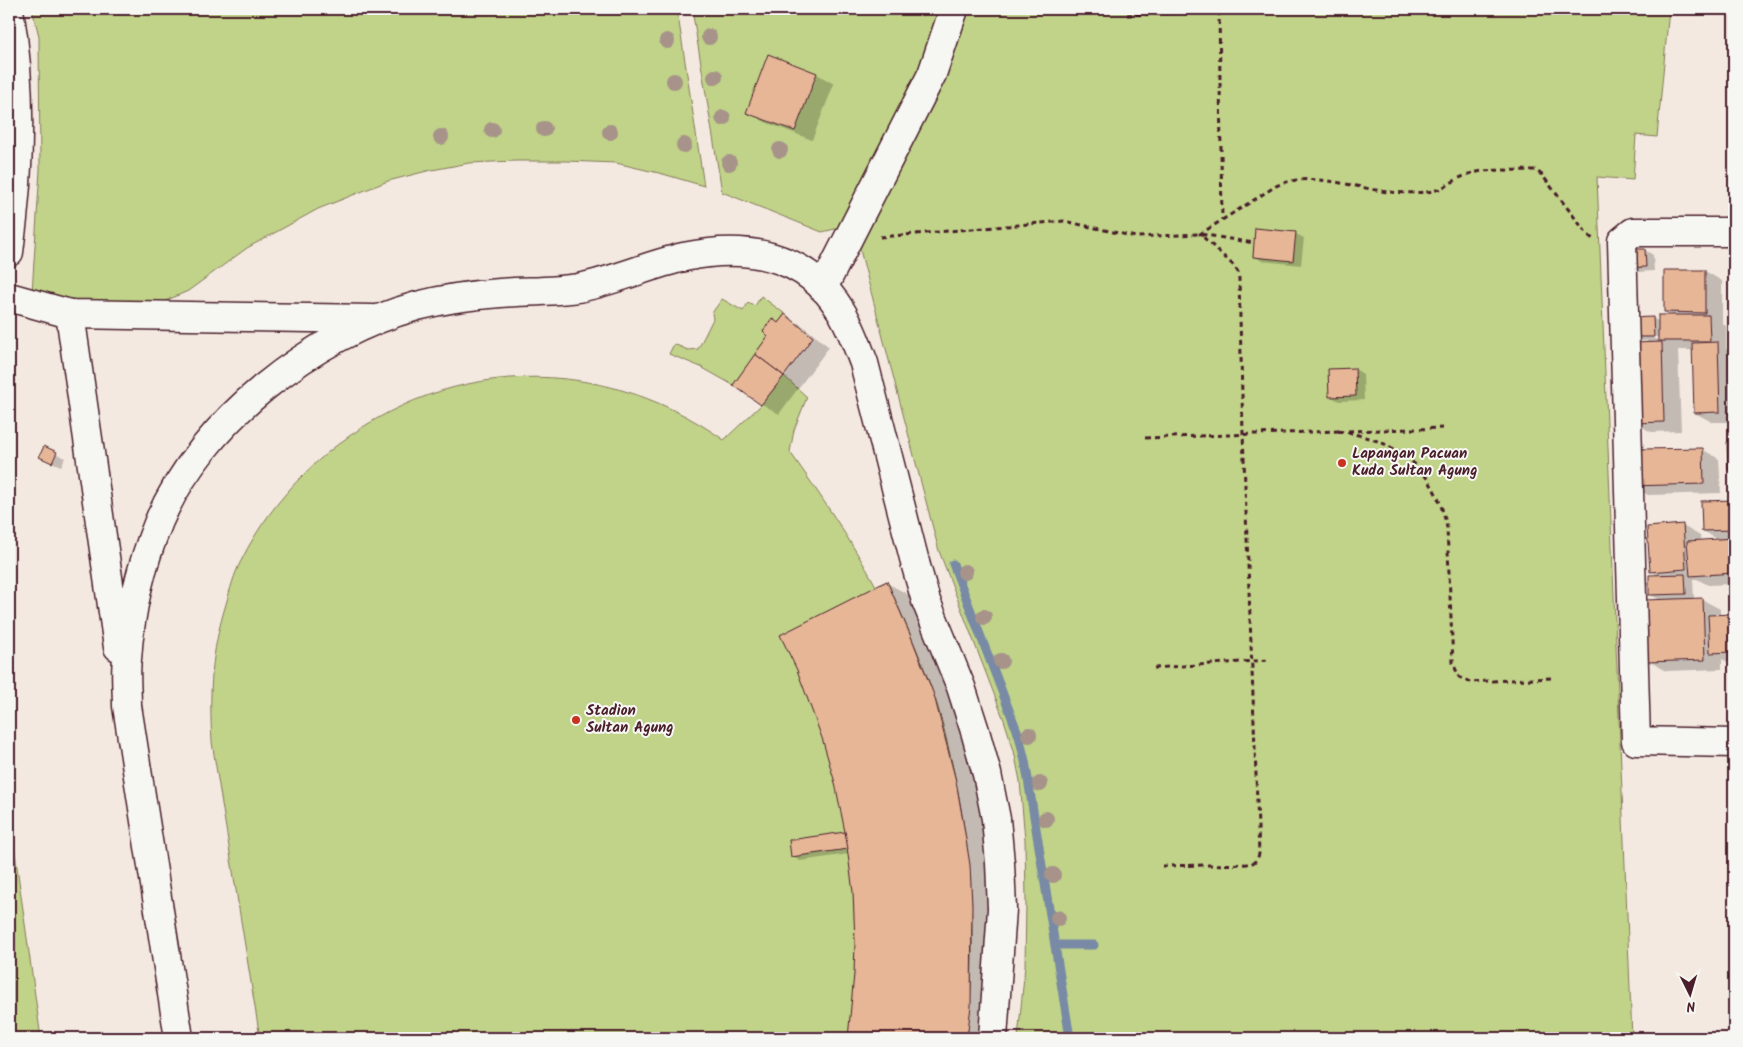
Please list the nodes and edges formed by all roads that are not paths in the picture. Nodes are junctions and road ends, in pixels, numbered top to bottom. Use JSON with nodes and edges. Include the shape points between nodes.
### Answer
{"nodes":[{"id":1,"x":954,"y":9,"type":"edge"},
{"id":2,"x":9,"y":10,"type":"edge"},
{"id":3,"x":1734,"y":232,"type":"edge"},
{"id":4,"x":9,"y":252,"type":"edge"},
{"id":5,"x":823,"y":288,"type":"junction"},
{"id":6,"x":9,"y":297,"type":"edge"},
{"id":7,"x":70,"y":314,"type":"junction"},
{"id":8,"x":381,"y":319,"type":"junction"},
{"id":9,"x":127,"y":706,"type":"junction"},
{"id":10,"x":1734,"y":744,"type":"edge"},
{"id":11,"x":179,"y":1038,"type":"edge"},
{"id":12,"x":993,"y":1038,"type":"edge"}],
"edges":[{"from":1,"to":5,"type":"street","via":[[932,74]]},
{"from":2,"to":4,"type":"street","via":[[16,50],[20,137]]},
{"from":3,"to":10,"type":"street","via":[[1633,232],[1622,242],[1636,741]]},
{"from":5,"to":8,"type":"street","via":[[803,270],[780,258],[753,252],[723,252],[684,257],[579,288],[457,298],[416,306]]},
{"from":5,"to":12,"type":"street","via":[[840,308],[864,363],[916,566],[938,633],[961,687],[987,774],[996,819],[1002,910]]},
{"from":6,"to":7,"type":"street"},
{"from":7,"to":8,"type":"street"},
{"from":7,"to":9,"type":"street"},
{"from":8,"to":9,"type":"street","via":[[312,353],[251,398],[198,456],[176,488],[160,520],[136,592],[126,661]]},
{"from":9,"to":11,"type":"street"}]}
